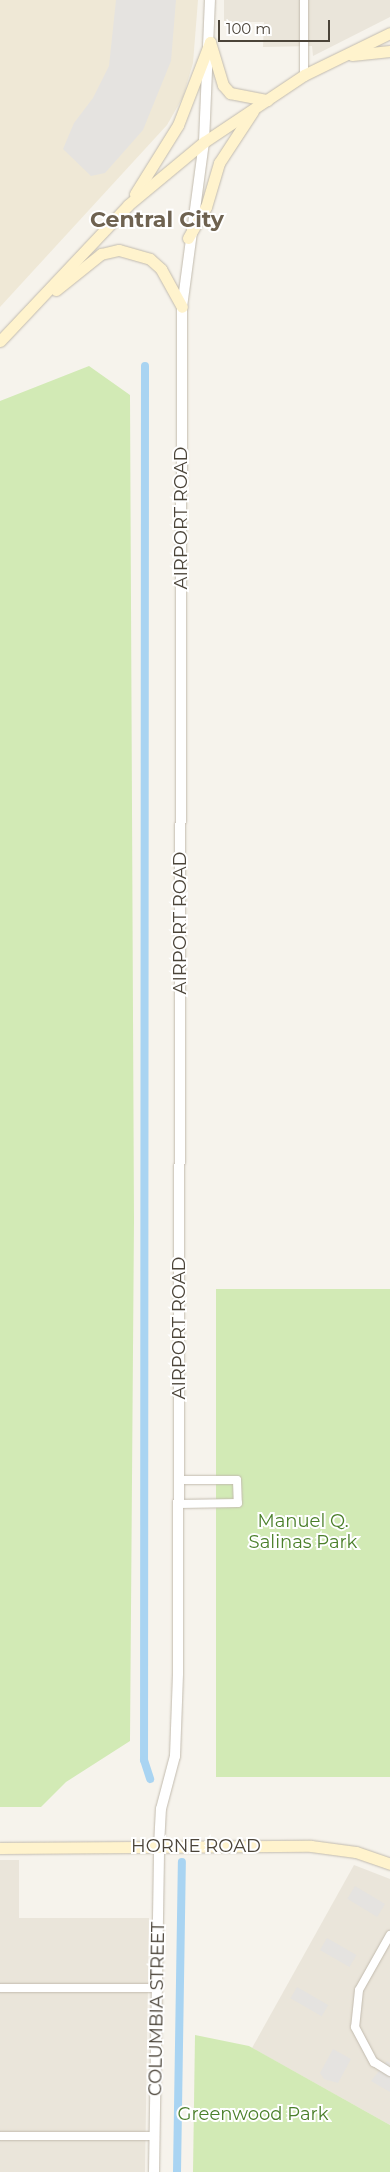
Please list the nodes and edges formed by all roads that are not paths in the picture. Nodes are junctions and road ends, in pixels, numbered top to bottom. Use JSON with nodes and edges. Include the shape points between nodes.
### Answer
{"nodes":[{"id":1,"x":210,"y":0,"type":"edge"},
{"id":2,"x":304,"y":0,"type":"edge"},
{"id":3,"x":390,"y":33,"type":"edge"},
{"id":4,"x":210,"y":42,"type":"junction"},
{"id":5,"x":390,"y":51,"type":"edge"},
{"id":6,"x":345,"y":55,"type":"junction"},
{"id":7,"x":304,"y":75,"type":"junction"},
{"id":8,"x":267,"y":100,"type":"junction"},
{"id":9,"x":255,"y":108,"type":"junction"},
{"id":10,"x":204,"y":142,"type":"junction"},
{"id":11,"x":128,"y":205,"type":"junction"},
{"id":12,"x":188,"y":238,"type":"junction"},
{"id":13,"x":182,"y":307,"type":"junction"},
{"id":14,"x":31,"y":309,"type":"junction"},
{"id":15,"x":0,"y":341,"type":"edge"},
{"id":16,"x":179,"y":1480,"type":"junction"},
{"id":17,"x":179,"y":1504,"type":"junction"},
{"id":18,"x":159,"y":1846,"type":"junction"},
{"id":19,"x":0,"y":1848,"type":"edge"},
{"id":20,"x":390,"y":1864,"type":"edge"},
{"id":21,"x":390,"y":1935,"type":"edge"},
{"id":22,"x":0,"y":1988,"type":"edge"},
{"id":23,"x":157,"y":1988,"type":"junction"},
{"id":24,"x":390,"y":2072,"type":"edge"},
{"id":25,"x":0,"y":2136,"type":"edge"},
{"id":26,"x":154,"y":2136,"type":"junction"},
{"id":27,"x":154,"y":2172,"type":"edge"}],
"edges":[{"from":1,"to":4,"type":"street","name":"AIRPORT ROAD"},
{"from":2,"to":7,"type":"street"},
{"from":3,"to":6,"type":"main road"},
{"from":4,"to":8,"type":"main road","via":[[223,85],[230,93]]},
{"from":4,"to":10,"type":"street","name":"AIRPORT ROAD"},
{"from":4,"to":11,"type":"main road","via":[[178,125]]},
{"from":5,"to":6,"type":"main road"},
{"from":6,"to":7,"type":"main road"},
{"from":7,"to":8,"type":"main road"},
{"from":8,"to":9,"type":"main road"},
{"from":9,"to":10,"type":"main road"},
{"from":9,"to":12,"type":"main road","via":[[219,163],[206,207]]},
{"from":10,"to":11,"type":"main road"},
{"from":10,"to":12,"type":"street","name":"AIRPORT ROAD"},
{"from":11,"to":14,"type":"main road"},
{"from":12,"to":13,"type":"street","name":"AIRPORT ROAD"},
{"from":13,"to":14,"type":"main road","via":[[150,259],[119,250],[101,254]]},
{"from":13,"to":16,"type":"street","name":"AIRPORT ROAD"},
{"from":14,"to":15,"type":"main road"},
{"from":16,"to":17,"type":"street","name":"AIRPORT ROAD"},
{"from":16,"to":17,"type":"street","via":[[237,1480],[238,1503]]},
{"from":17,"to":18,"type":"street","name":"AIRPORT ROAD","via":[[178,1725],[175,1756],[161,1810]]},
{"from":18,"to":19,"type":"main road","name":"HORNE ROAD"},
{"from":18,"to":20,"type":"main road","name":"HORNE ROAD","via":[[311,1846],[356,1852]]},
{"from":18,"to":23,"type":"street","name":"COLUMBIA STREET"},
{"from":21,"to":24,"type":"street","via":[[359,1990],[355,2027],[374,2062]]},
{"from":22,"to":23,"type":"street"},
{"from":23,"to":26,"type":"street","name":"COLUMBIA STREET"},
{"from":25,"to":26,"type":"street"},
{"from":26,"to":27,"type":"street","name":"COLUMBIA STREET"}]}
